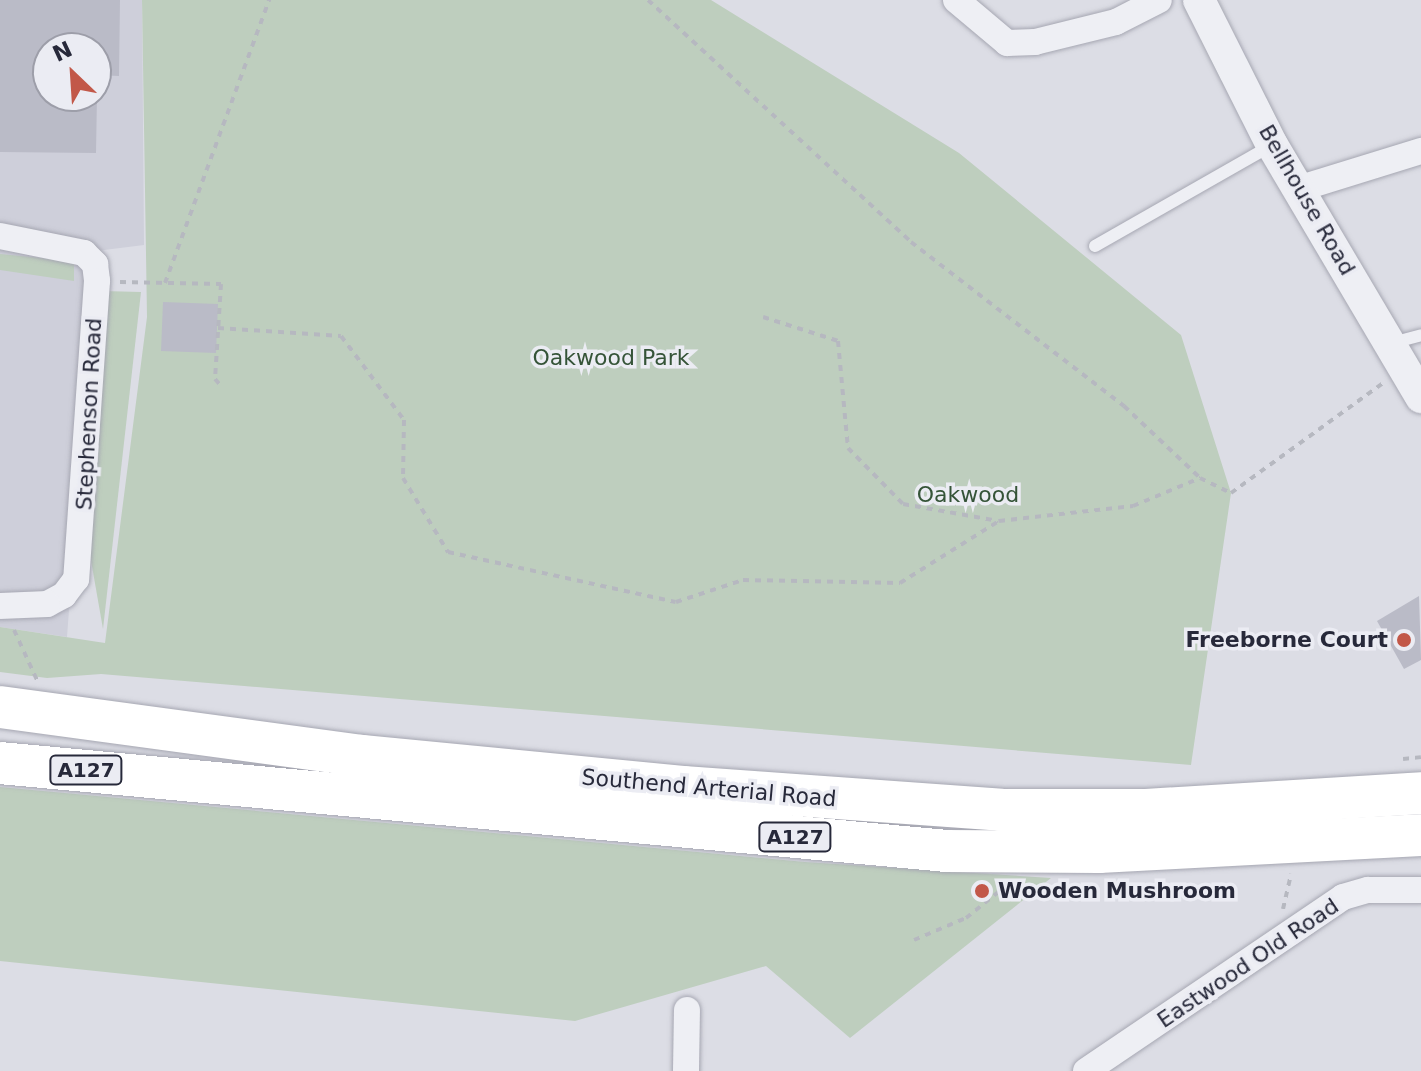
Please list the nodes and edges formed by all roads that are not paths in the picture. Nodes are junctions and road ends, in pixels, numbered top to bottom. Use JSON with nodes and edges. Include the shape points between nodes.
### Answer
{"nodes":[{"id":1,"x":956,"y":0,"type":"edge"},
{"id":2,"x":1159,"y":0,"type":"edge"},
{"id":3,"x":1199,"y":0,"type":"edge"},
{"id":4,"x":1272,"y":145,"type":"junction"},
{"id":5,"x":1421,"y":151,"type":"edge"},
{"id":6,"x":1298,"y":189,"type":"junction"},
{"id":7,"x":0,"y":236,"type":"edge"},
{"id":8,"x":1095,"y":246,"type":"dead end"},
{"id":9,"x":1406,"y":349,"type":"edge"},
{"id":10,"x":1421,"y":397,"type":"edge"},
{"id":11,"x":2,"y":606,"type":"edge"},
{"id":12,"x":15,"y":696,"type":"edge"},
{"id":13,"x":0,"y":763,"type":"edge"},
{"id":14,"x":1407,"y":768,"type":"edge"},
{"id":15,"x":1421,"y":793,"type":"edge"},
{"id":16,"x":1301,"y":803,"type":"junction"},
{"id":17,"x":1421,"y":835,"type":"edge"},
{"id":18,"x":1421,"y":890,"type":"edge"},
{"id":19,"x":687,"y":1010,"type":"dead end"},
{"id":20,"x":686,"y":1071,"type":"edge"},
{"id":21,"x":1086,"y":1071,"type":"edge"}],
"edges":[{"from":1,"to":2,"type":"street","via":[[1007,43],[1035,42],[1116,22]]},
{"from":3,"to":4,"type":"street","name":"Bellhouse Road"},
{"from":4,"to":6,"type":"street","name":"Bellhouse Road"},
{"from":4,"to":8,"type":"lane"},
{"from":5,"to":6,"type":"street"},
{"from":6,"to":9,"type":"street","name":"Bellhouse Road"},
{"from":7,"to":11,"type":"street","name":"Stephenson Road","via":[[84,253],[95,264],[97,281],[76,579],[64,595],[47,604]]},
{"from":9,"to":10,"type":"street","name":"Bellhouse Road"},
{"from":12,"to":16,"type":"highway","name":"Southend Arterial Road","number":"A127","via":[[362,756],[840,799],[1001,810]]},
{"from":13,"to":17,"type":"highway","name":"Southend Arterial Road","number":"A127","via":[[946,851],[1114,852]]},
{"from":14,"to":16,"type":"highway","via":[[1332,786]]},
{"from":15,"to":16,"type":"highway","name":"Southend Arterial Road","number":"A127"},
{"from":18,"to":21,"type":"street","name":"Eastwood Old Road","via":[[1368,890],[1343,897]]},
{"from":19,"to":20,"type":"street"}]}
